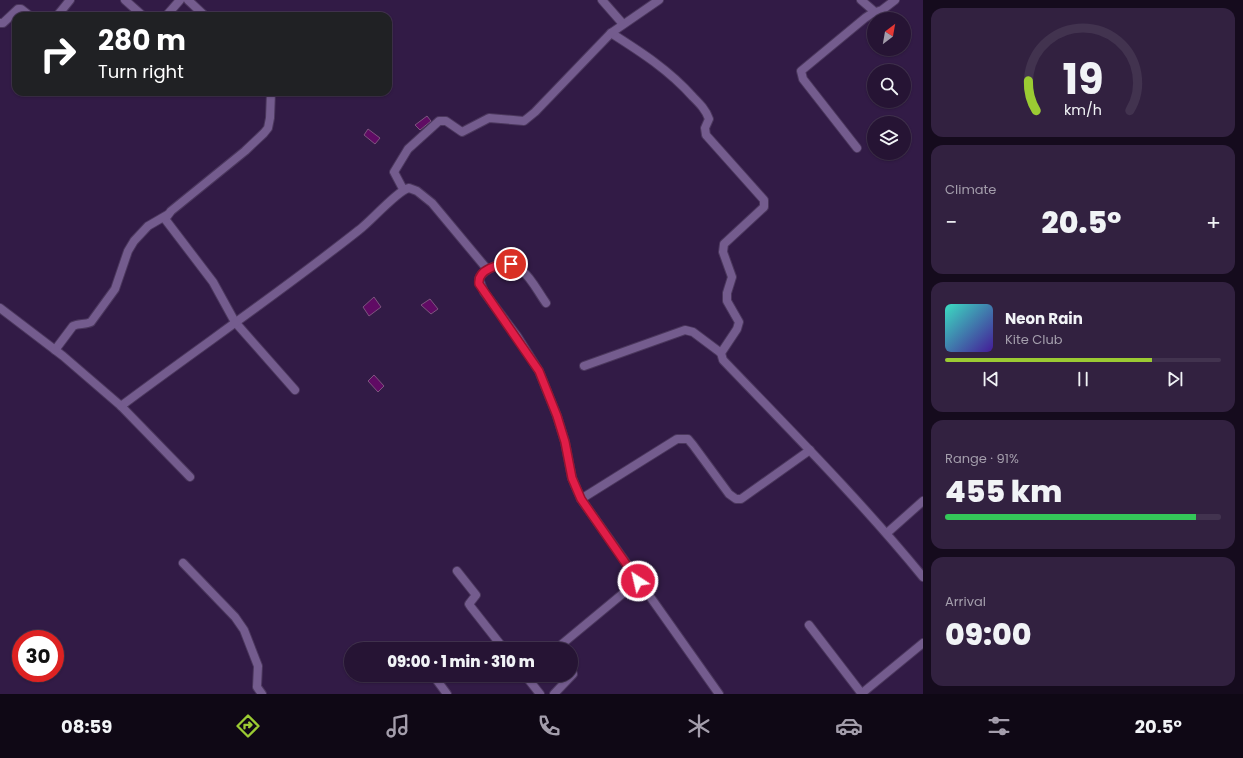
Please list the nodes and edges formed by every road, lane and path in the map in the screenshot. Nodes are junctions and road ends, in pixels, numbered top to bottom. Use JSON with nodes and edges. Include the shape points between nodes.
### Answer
{"nodes":[{"id":1,"x":70,"y":0,"type":"edge"},
{"id":2,"x":125,"y":0,"type":"edge"},
{"id":3,"x":180,"y":0,"type":"edge"},
{"id":4,"x":188,"y":0,"type":"edge"},
{"id":5,"x":602,"y":0,"type":"edge"},
{"id":6,"x":659,"y":0,"type":"edge"},
{"id":7,"x":861,"y":0,"type":"edge"},
{"id":8,"x":895,"y":0,"type":"edge"},
{"id":9,"x":15,"y":12,"type":"edge"},
{"id":10,"x":25,"y":12,"type":"edge"},
{"id":11,"x":60,"y":12,"type":"edge"},
{"id":12,"x":138,"y":12,"type":"edge"},
{"id":13,"x":170,"y":12,"type":"edge"},
{"id":14,"x":200,"y":12,"type":"edge"},
{"id":15,"x":875,"y":12,"type":"joint"},
{"id":16,"x":12,"y":15,"type":"edge"},
{"id":17,"x":867,"y":17,"type":"edge"},
{"id":18,"x":0,"y":23,"type":"edge"},
{"id":19,"x":623,"y":24,"type":"junction"},
{"id":20,"x":611,"y":33,"type":"junction"},
{"id":21,"x":271,"y":96,"type":"edge"},
{"id":22,"x":857,"y":148,"type":"dead end"},
{"id":23,"x":403,"y":189,"type":"junction"},
{"id":24,"x":167,"y":215,"type":"junction"},
{"id":25,"x":487,"y":269,"type":"junction"},
{"id":26,"x":546,"y":303,"type":"dead end"},
{"id":27,"x":0,"y":308,"type":"edge"},
{"id":28,"x":235,"y":322,"type":"junction"},
{"id":29,"x":55,"y":350,"type":"junction"},
{"id":30,"x":721,"y":353,"type":"junction"},
{"id":31,"x":584,"y":366,"type":"dead end"},
{"id":32,"x":294,"y":390,"type":"dead end"},
{"id":33,"x":121,"y":406,"type":"junction"},
{"id":34,"x":810,"y":450,"type":"junction"},
{"id":35,"x":190,"y":477,"type":"dead end"},
{"id":36,"x":581,"y":499,"type":"junction"},
{"id":37,"x":923,"y":501,"type":"edge"},
{"id":38,"x":887,"y":533,"type":"junction"},
{"id":39,"x":183,"y":563,"type":"dead end"},
{"id":40,"x":457,"y":571,"type":"dead end"},
{"id":41,"x":923,"y":578,"type":"edge"},
{"id":42,"x":638,"y":581,"type":"junction"},
{"id":43,"x":809,"y":625,"type":"dead end"},
{"id":44,"x":498,"y":642,"type":"edge"},
{"id":45,"x":564,"y":642,"type":"edge"},
{"id":46,"x":923,"y":643,"type":"edge"},
{"id":47,"x":438,"y":682,"type":"edge"},
{"id":48,"x":531,"y":682,"type":"edge"},
{"id":49,"x":565,"y":682,"type":"edge"},
{"id":50,"x":262,"y":694,"type":"edge"},
{"id":51,"x":447,"y":694,"type":"edge"},
{"id":52,"x":540,"y":694,"type":"edge"},
{"id":53,"x":554,"y":694,"type":"edge"},
{"id":54,"x":719,"y":694,"type":"edge"},
{"id":55,"x":861,"y":694,"type":"edge"}],
"edges":[{"from":1,"to":11,"type":"street"},
{"from":2,"to":12,"type":"street"},
{"from":3,"to":13,"type":"street"},
{"from":4,"to":14,"type":"street"},
{"from":5,"to":19,"type":"street"},
{"from":6,"to":19,"type":"street"},
{"from":7,"to":15,"type":"street"},
{"from":8,"to":15,"type":"street"},
{"from":9,"to":10,"type":"street","via":[[18,9]]},
{"from":16,"to":18,"type":"street"},
{"from":17,"to":22,"type":"street","via":[[801,71],[803,79]]},
{"from":19,"to":20,"type":"street"},
{"from":20,"to":23,"type":"street","via":[[524,121],[489,118],[462,132],[446,121],[438,121],[408,149],[394,172]]},
{"from":20,"to":30,"type":"street","via":[[660,65],[680,82],[707,114],[709,120],[705,128],[706,135],[764,200],[764,208],[759,214],[724,244],[723,252],[732,277],[727,301],[739,322]]},
{"from":21,"to":24,"type":"street","via":[[269,123],[264,133]]},
{"from":23,"to":25,"type":"street","via":[[417,190],[428,200]]},
{"from":23,"to":28,"type":"street","via":[[364,226]]},
{"from":24,"to":28,"type":"street","via":[[167,222],[213,282]]},
{"from":24,"to":29,"type":"street","via":[[148,226],[134,241],[115,289],[91,322],[73,326]]},
{"from":25,"to":26,"type":"street","via":[[502,264],[521,267]]},
{"from":25,"to":36,"type":"street","via":[[481,275],[479,284],[539,371],[557,416],[572,478]]},
{"from":27,"to":29,"type":"street"},
{"from":28,"to":32,"type":"street"},
{"from":28,"to":33,"type":"street"},
{"from":29,"to":33,"type":"street"},
{"from":30,"to":31,"type":"street","via":[[693,332],[685,330]]},
{"from":30,"to":34,"type":"street","via":[[723,360]]},
{"from":33,"to":35,"type":"street"},
{"from":34,"to":36,"type":"street","via":[[741,499],[736,499],[729,494],[693,445],[688,440],[677,439]]},
{"from":34,"to":38,"type":"street"},
{"from":36,"to":42,"type":"street"},
{"from":37,"to":38,"type":"street"},
{"from":38,"to":41,"type":"street"},
{"from":39,"to":50,"type":"street","via":[[244,630],[258,666],[257,686]]},
{"from":40,"to":44,"type":"street","via":[[476,595],[470,604],[471,607]]},
{"from":42,"to":45,"type":"street"},
{"from":42,"to":54,"type":"street"},
{"from":43,"to":55,"type":"street"},
{"from":46,"to":55,"type":"street"},
{"from":47,"to":51,"type":"street"},
{"from":48,"to":52,"type":"street"},
{"from":49,"to":53,"type":"street"}]}
